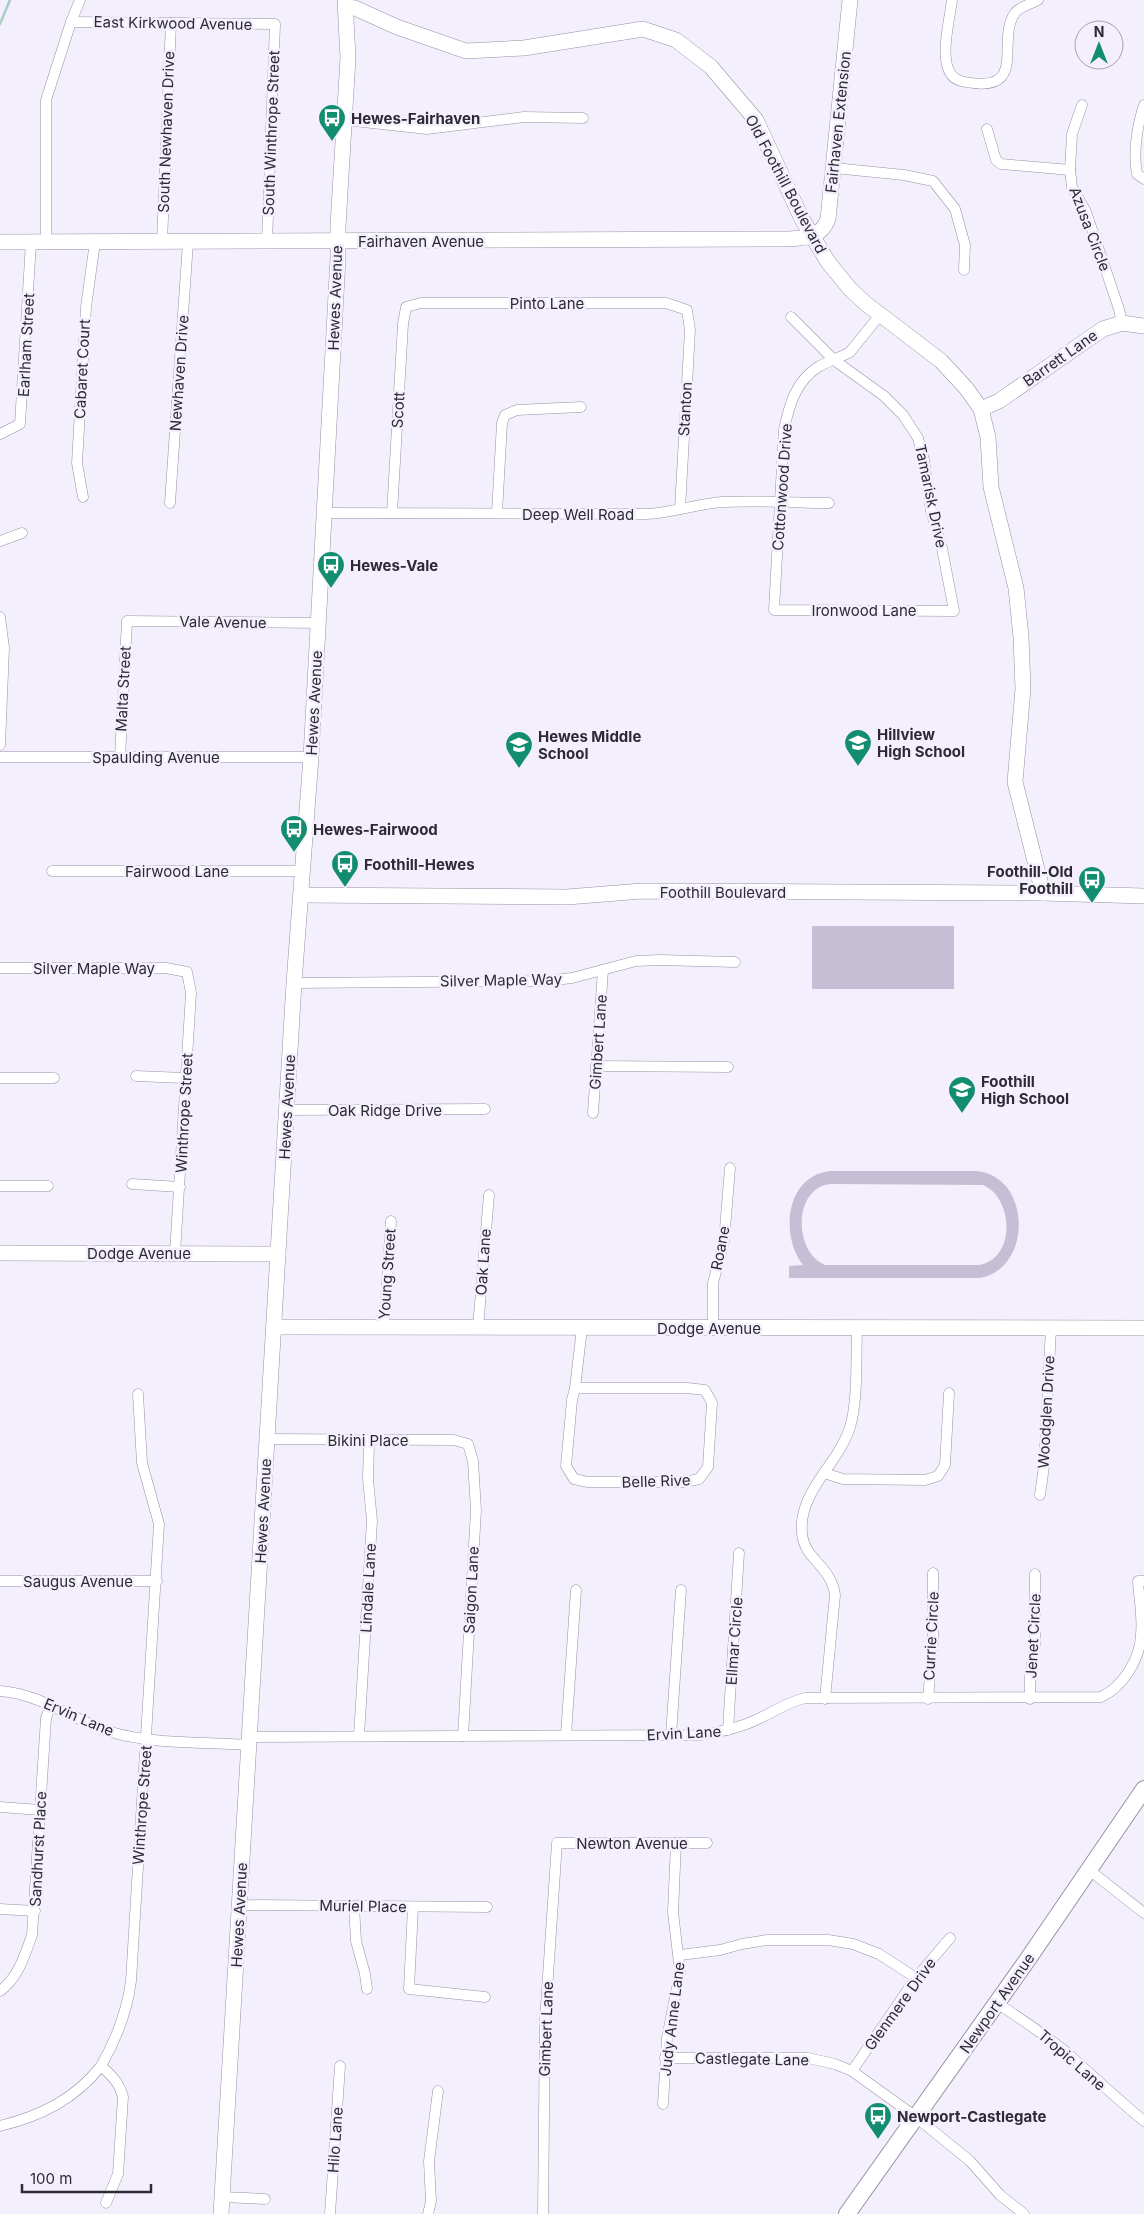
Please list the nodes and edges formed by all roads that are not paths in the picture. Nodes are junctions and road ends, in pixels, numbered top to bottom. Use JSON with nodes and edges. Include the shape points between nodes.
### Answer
{"nodes":[{"id":1,"x":80,"y":0,"type":"edge"},
{"id":2,"x":850,"y":0,"type":"edge"},
{"id":3,"x":952,"y":0,"type":"edge"},
{"id":4,"x":1038,"y":0,"type":"edge"},
{"id":5,"x":346,"y":4,"type":"edge"},
{"id":6,"x":71,"y":22,"type":"junction"},
{"id":7,"x":171,"y":23,"type":"junction"},
{"id":8,"x":275,"y":24,"type":"joint"},
{"id":9,"x":1082,"y":105,"type":"dead end"},
{"id":10,"x":1144,"y":105,"type":"edge"},
{"id":11,"x":583,"y":118,"type":"dead end"},
{"id":12,"x":345,"y":120,"type":"junction"},
{"id":13,"x":987,"y":129,"type":"dead end"},
{"id":14,"x":834,"y":168,"type":"junction"},
{"id":15,"x":1070,"y":170,"type":"junction"},
{"id":16,"x":1144,"y":179,"type":"edge"},
{"id":17,"x":812,"y":236,"type":"junction"},
{"id":18,"x":338,"y":241,"type":"junction"},
{"id":19,"x":0,"y":242,"type":"edge"},
{"id":20,"x":39,"y":242,"type":"junction"},
{"id":21,"x":95,"y":242,"type":"junction"},
{"id":22,"x":162,"y":242,"type":"junction"},
{"id":23,"x":188,"y":242,"type":"junction"},
{"id":24,"x":267,"y":242,"type":"junction"},
{"id":25,"x":964,"y":270,"type":"dead end"},
{"id":26,"x":406,"y":307,"type":"joint"},
{"id":27,"x":687,"y":310,"type":"joint"},
{"id":28,"x":880,"y":315,"type":"junction"},
{"id":29,"x":791,"y":317,"type":"dead end"},
{"id":30,"x":1122,"y":323,"type":"junction"},
{"id":31,"x":1144,"y":326,"type":"edge"},
{"id":32,"x":834,"y":360,"type":"junction"},
{"id":33,"x":581,"y":407,"type":"dead end"},
{"id":34,"x":981,"y":409,"type":"junction"},
{"id":35,"x":0,"y":434,"type":"edge"},
{"id":36,"x":83,"y":497,"type":"dead end"},
{"id":37,"x":170,"y":503,"type":"dead end"},
{"id":38,"x":780,"y":503,"type":"junction"},
{"id":39,"x":829,"y":503,"type":"dead end"},
{"id":40,"x":680,"y":509,"type":"junction"},
{"id":41,"x":325,"y":513,"type":"junction"},
{"id":42,"x":392,"y":513,"type":"junction"},
{"id":43,"x":498,"y":514,"type":"junction"},
{"id":44,"x":22,"y":534,"type":"dead end"},
{"id":45,"x":0,"y":541,"type":"edge"},
{"id":46,"x":774,"y":610,"type":"joint"},
{"id":47,"x":954,"y":610,"type":"joint"},
{"id":48,"x":0,"y":617,"type":"edge"},
{"id":49,"x":126,"y":621,"type":"joint"},
{"id":50,"x":319,"y":623,"type":"junction"},
{"id":51,"x":0,"y":745,"type":"edge"},
{"id":52,"x":0,"y":757,"type":"edge"},
{"id":53,"x":311,"y":757,"type":"junction"},
{"id":54,"x":120,"y":758,"type":"junction"},
{"id":55,"x":52,"y":871,"type":"dead end"},
{"id":56,"x":303,"y":871,"type":"junction"},
{"id":57,"x":1043,"y":893,"type":"junction"},
{"id":58,"x":301,"y":895,"type":"junction"},
{"id":59,"x":1144,"y":896,"type":"edge"},
{"id":60,"x":735,"y":962,"type":"dead end"},
{"id":61,"x":0,"y":968,"type":"edge"},
{"id":62,"x":603,"y":970,"type":"junction"},
{"id":63,"x":187,"y":972,"type":"joint"},
{"id":64,"x":294,"y":983,"type":"junction"},
{"id":65,"x":596,"y":1066,"type":"junction"},
{"id":66,"x":728,"y":1067,"type":"dead end"},
{"id":67,"x":136,"y":1076,"type":"dead end"},
{"id":68,"x":0,"y":1078,"type":"edge"},
{"id":69,"x":54,"y":1078,"type":"dead end"},
{"id":70,"x":186,"y":1078,"type":"junction"},
{"id":71,"x":484,"y":1109,"type":"dead end"},
{"id":72,"x":286,"y":1110,"type":"junction"},
{"id":73,"x":593,"y":1113,"type":"dead end"},
{"id":74,"x":730,"y":1168,"type":"dead end"},
{"id":75,"x":132,"y":1184,"type":"dead end"},
{"id":76,"x":0,"y":1186,"type":"edge"},
{"id":77,"x":48,"y":1186,"type":"dead end"},
{"id":78,"x":180,"y":1187,"type":"junction"},
{"id":79,"x":488,"y":1195,"type":"dead end"},
{"id":80,"x":391,"y":1221,"type":"dead end"},
{"id":81,"x":0,"y":1253,"type":"edge"},
{"id":82,"x":175,"y":1253,"type":"junction"},
{"id":83,"x":278,"y":1254,"type":"junction"},
{"id":84,"x":274,"y":1327,"type":"junction"},
{"id":85,"x":384,"y":1328,"type":"junction"},
{"id":86,"x":478,"y":1328,"type":"junction"},
{"id":87,"x":582,"y":1328,"type":"junction"},
{"id":88,"x":713,"y":1328,"type":"junction"},
{"id":89,"x":857,"y":1328,"type":"junction"},
{"id":90,"x":1050,"y":1328,"type":"junction"},
{"id":91,"x":1144,"y":1328,"type":"edge"},
{"id":92,"x":576,"y":1388,"type":"junction"},
{"id":93,"x":949,"y":1393,"type":"dead end"},
{"id":94,"x":138,"y":1394,"type":"dead end"},
{"id":95,"x":267,"y":1439,"type":"junction"},
{"id":96,"x":369,"y":1441,"type":"junction"},
{"id":97,"x":468,"y":1444,"type":"joint"},
{"id":98,"x":824,"y":1473,"type":"junction"},
{"id":99,"x":1040,"y":1495,"type":"dead end"},
{"id":100,"x":739,"y":1553,"type":"dead end"},
{"id":101,"x":934,"y":1573,"type":"dead end"},
{"id":102,"x":1035,"y":1574,"type":"dead end"},
{"id":103,"x":0,"y":1581,"type":"edge"},
{"id":104,"x":1141,"y":1581,"type":"edge"},
{"id":105,"x":156,"y":1582,"type":"junction"},
{"id":106,"x":576,"y":1590,"type":"dead end"},
{"id":107,"x":681,"y":1590,"type":"dead end"},
{"id":108,"x":0,"y":1691,"type":"edge"},
{"id":109,"x":826,"y":1699,"type":"junction"},
{"id":110,"x":928,"y":1699,"type":"junction"},
{"id":111,"x":1030,"y":1699,"type":"junction"},
{"id":112,"x":51,"y":1705,"type":"junction"},
{"id":113,"x":728,"y":1730,"type":"junction"},
{"id":114,"x":566,"y":1735,"type":"junction"},
{"id":115,"x":672,"y":1735,"type":"junction"},
{"id":116,"x":359,"y":1736,"type":"junction"},
{"id":117,"x":463,"y":1736,"type":"junction"},
{"id":118,"x":146,"y":1738,"type":"junction"},
{"id":119,"x":249,"y":1741,"type":"junction"},
{"id":120,"x":1144,"y":1789,"type":"edge"},
{"id":121,"x":0,"y":1807,"type":"edge"},
{"id":122,"x":40,"y":1810,"type":"junction"},
{"id":123,"x":556,"y":1844,"type":"joint"},
{"id":124,"x":676,"y":1844,"type":"junction"},
{"id":125,"x":707,"y":1844,"type":"dead end"},
{"id":126,"x":1088,"y":1868,"type":"junction"},
{"id":127,"x":239,"y":1905,"type":"junction"},
{"id":128,"x":354,"y":1906,"type":"junction"},
{"id":129,"x":413,"y":1907,"type":"junction"},
{"id":130,"x":487,"y":1907,"type":"dead end"},
{"id":131,"x":0,"y":1909,"type":"edge"},
{"id":132,"x":35,"y":1911,"type":"junction"},
{"id":133,"x":1144,"y":1913,"type":"edge"},
{"id":134,"x":950,"y":1938,"type":"dead end"},
{"id":135,"x":680,"y":1955,"type":"junction"},
{"id":136,"x":916,"y":1978,"type":"junction"},
{"id":137,"x":3,"y":1989,"type":"edge"},
{"id":138,"x":367,"y":1989,"type":"dead end"},
{"id":139,"x":485,"y":1997,"type":"dead end"},
{"id":140,"x":997,"y":2003,"type":"junction"},
{"id":141,"x":665,"y":2058,"type":"junction"},
{"id":142,"x":101,"y":2066,"type":"junction"},
{"id":143,"x":340,"y":2066,"type":"dead end"},
{"id":144,"x":852,"y":2071,"type":"junction"},
{"id":145,"x":438,"y":2091,"type":"dead end"},
{"id":146,"x":663,"y":2104,"type":"dead end"},
{"id":147,"x":916,"y":2117,"type":"junction"},
{"id":148,"x":1144,"y":2121,"type":"edge"},
{"id":149,"x":0,"y":2126,"type":"edge"},
{"id":150,"x":222,"y":2197,"type":"junction"},
{"id":151,"x":265,"y":2199,"type":"dead end"},
{"id":152,"x":106,"y":2203,"type":"dead end"},
{"id":153,"x":221,"y":2214,"type":"edge"},
{"id":154,"x":330,"y":2214,"type":"edge"},
{"id":155,"x":428,"y":2214,"type":"edge"},
{"id":156,"x":542,"y":2214,"type":"edge"},
{"id":157,"x":847,"y":2214,"type":"edge"},
{"id":158,"x":1024,"y":2214,"type":"edge"}],
"edges":[{"from":1,"to":6,"type":"street"},
{"from":2,"to":14,"type":"street","name":"Fairhaven Extension"},
{"from":3,"to":4,"type":"street","via":[[947,69],[958,80],[989,84],[1000,78],[1006,67],[1010,25],[1015,13]]},
{"from":5,"to":12,"type":"street","name":"Hewes Avenue"},
{"from":5,"to":17,"type":"street","name":"Old Foothill Boulevard","via":[[397,27],[466,51],[524,48],[643,29],[676,40],[711,67],[756,120]]},
{"from":6,"to":7,"type":"street","name":"East Kirkwood Avenue"},
{"from":6,"to":20,"type":"street","via":[[46,100]]},
{"from":7,"to":8,"type":"street","name":"East Kirkwood Avenue"},
{"from":7,"to":22,"type":"street","name":"South Newhaven Drive"},
{"from":8,"to":24,"type":"street","name":"South Winthrope Street"},
{"from":9,"to":15,"type":"street","name":"Azusa Circle","via":[[1072,134]]},
{"from":10,"to":16,"type":"street","via":[[1138,128],[1135,166],[1137,174]]},
{"from":11,"to":12,"type":"street","via":[[508,118],[427,129]]},
{"from":12,"to":18,"type":"street","name":"Hewes Avenue"},
{"from":13,"to":15,"type":"street","via":[[1000,164]]},
{"from":14,"to":17,"type":"street","name":"Fairhaven Extension","via":[[828,220],[821,232]]},
{"from":14,"to":25,"type":"street","via":[[933,181],[956,209],[965,245]]},
{"from":15,"to":30,"type":"street","name":"Azusa Circle","via":[[1072,186],[1086,212]]},
{"from":17,"to":18,"type":"street","name":"Fairhaven Avenue","via":[[787,239]]},
{"from":17,"to":28,"type":"street","name":"Old Foothill Boulevard","via":[[850,289]]},
{"from":18,"to":24,"type":"street","name":"Fairhaven Avenue"},
{"from":18,"to":41,"type":"street","name":"Hewes Avenue"},
{"from":19,"to":20,"type":"street","name":"Fairhaven Avenue"},
{"from":20,"to":21,"type":"street","name":"Fairhaven Avenue"},
{"from":20,"to":35,"type":"street","name":"Earlham Street","via":[[20,424]]},
{"from":21,"to":22,"type":"street","name":"Fairhaven Avenue"},
{"from":21,"to":36,"type":"street","name":"Cabaret Court","via":[[86,307],[76,463]]},
{"from":22,"to":23,"type":"street","name":"Fairhaven Avenue"},
{"from":23,"to":24,"type":"street","name":"Fairhaven Avenue"},
{"from":23,"to":37,"type":"street","name":"Newhaven Drive"},
{"from":26,"to":27,"type":"street","name":"Pinto Lane","via":[[421,303],[666,303]]},
{"from":26,"to":42,"type":"street","name":"Scott"},
{"from":27,"to":40,"type":"street","name":"Stanton","via":[[690,330]]},
{"from":28,"to":32,"type":"street","name":"Cottonwood Drive","via":[[850,352]]},
{"from":28,"to":34,"type":"street","name":"Old Foothill Boulevard","via":[[941,361]]},
{"from":29,"to":32,"type":"street","name":"Tamarisk Drive"},
{"from":30,"to":31,"type":"street","name":"Barrett Lane"},
{"from":30,"to":34,"type":"street","name":"Barrett Lane","via":[[1097,332],[999,401]]},
{"from":32,"to":38,"type":"street","name":"Cottonwood Drive","via":[[808,375],[789,406],[784,430]]},
{"from":32,"to":47,"type":"street","name":"Tamarisk Drive","via":[[884,396],[903,415],[918,438]]},
{"from":33,"to":43,"type":"street","via":[[517,410],[505,414]]},
{"from":34,"to":57,"type":"street","name":"Old Foothill Boulevard","via":[[986,426],[990,487],[1016,588],[1022,638],[1023,689],[1015,782]]},
{"from":38,"to":39,"type":"street","name":"Deep Well Road"},
{"from":38,"to":40,"type":"street","name":"Deep Well Road","via":[[724,502]]},
{"from":38,"to":46,"type":"street","name":"Cottonwood Drive"},
{"from":40,"to":43,"type":"street","name":"Deep Well Road","via":[[646,514]]},
{"from":41,"to":42,"type":"street","name":"Deep Well Road"},
{"from":41,"to":50,"type":"street","name":"Hewes Avenue"},
{"from":42,"to":43,"type":"street","name":"Deep Well Road"},
{"from":44,"to":45,"type":"street"},
{"from":46,"to":47,"type":"street","name":"Ironwood Lane"},
{"from":48,"to":51,"type":"street","via":[[4,648]]},
{"from":49,"to":50,"type":"street","name":"Vale Avenue"},
{"from":49,"to":54,"type":"street","name":"Malta Street"},
{"from":50,"to":53,"type":"street","name":"Hewes Avenue"},
{"from":52,"to":54,"type":"street","name":"Spaulding Avenue"},
{"from":53,"to":54,"type":"street","name":"Spaulding Avenue"},
{"from":53,"to":56,"type":"street","name":"Hewes Avenue"},
{"from":55,"to":56,"type":"street","name":"Fairwood Lane"},
{"from":56,"to":58,"type":"street","name":"Hewes Avenue"},
{"from":57,"to":58,"type":"street","name":"Foothill Boulevard","via":[[642,892],[567,897]]},
{"from":57,"to":59,"type":"street","name":"Foothill Boulevard"},
{"from":58,"to":64,"type":"street","name":"Hewes Avenue"},
{"from":60,"to":62,"type":"street","name":"Silver Maple Way","via":[[652,960]]},
{"from":61,"to":63,"type":"street","name":"Silver Maple Way","via":[[166,968]]},
{"from":62,"to":64,"type":"street","name":"Silver Maple Way","via":[[572,978],[545,980]]},
{"from":62,"to":65,"type":"street","name":"Gimbert Lane"},
{"from":63,"to":70,"type":"street","name":"Winthrope Street","via":[[191,992]]},
{"from":64,"to":72,"type":"street","name":"Hewes Avenue"},
{"from":65,"to":66,"type":"street"},
{"from":65,"to":73,"type":"street","name":"Gimbert Lane"},
{"from":67,"to":70,"type":"street"},
{"from":68,"to":69,"type":"street"},
{"from":70,"to":78,"type":"street","name":"Winthrope Street"},
{"from":71,"to":72,"type":"street","name":"Oak Ridge Drive"},
{"from":72,"to":83,"type":"street","name":"Hewes Avenue"},
{"from":74,"to":88,"type":"street","name":"Roane","via":[[724,1241],[714,1284]]},
{"from":75,"to":78,"type":"street"},
{"from":76,"to":77,"type":"street"},
{"from":78,"to":82,"type":"street","name":"Winthrope Street"},
{"from":79,"to":86,"type":"street","name":"Oak Lane"},
{"from":80,"to":85,"type":"street","name":"Young Street"},
{"from":81,"to":82,"type":"street","name":"Dodge Avenue"},
{"from":82,"to":83,"type":"street","name":"Dodge Avenue"},
{"from":83,"to":84,"type":"street","name":"Hewes Avenue"},
{"from":84,"to":85,"type":"street","name":"Dodge Avenue"},
{"from":84,"to":95,"type":"street","name":"Hewes Avenue"},
{"from":85,"to":86,"type":"street","name":"Dodge Avenue"},
{"from":86,"to":87,"type":"street","name":"Dodge Avenue"},
{"from":87,"to":88,"type":"street","name":"Dodge Avenue"},
{"from":87,"to":92,"type":"street","name":"Belle Rive"},
{"from":88,"to":89,"type":"street","name":"Dodge Avenue"},
{"from":89,"to":90,"type":"street","name":"Dodge Avenue"},
{"from":89,"to":98,"type":"street","via":[[851,1426],[840,1451]]},
{"from":90,"to":91,"type":"street","name":"Dodge Avenue"},
{"from":90,"to":99,"type":"street","name":"Woodglen Drive"},
{"from":92,"to":92,"type":"street","name":"Belle Rive","via":[[566,1466],[574,1479],[588,1482],[685,1482],[699,1478],[708,1467],[712,1403],[705,1390]]},
{"from":93,"to":98,"type":"street","via":[[945,1465],[938,1476],[925,1480],[843,1479]]},
{"from":94,"to":105,"type":"street","name":"Winthrope Street","via":[[142,1463],[159,1524]]},
{"from":95,"to":96,"type":"street","name":"Bikini Place"},
{"from":95,"to":119,"type":"street","name":"Hewes Avenue"},
{"from":96,"to":97,"type":"street","name":"Bikini Place","via":[[454,1440]]},
{"from":96,"to":116,"type":"street","name":"Lindale Lane","via":[[372,1521]]},
{"from":97,"to":117,"type":"street","name":"Saigon Lane","via":[[473,1461],[476,1510]]},
{"from":98,"to":109,"type":"street","via":[[806,1504],[802,1531],[811,1555],[828,1573],[835,1595]]},
{"from":100,"to":113,"type":"street","name":"Ellmar Circle"},
{"from":101,"to":110,"type":"street","name":"Currie Circle"},
{"from":102,"to":111,"type":"street","name":"Jenet Circle","via":[[1035,1644]]},
{"from":103,"to":105,"type":"street","name":"Saugus Avenue"},
{"from":104,"to":111,"type":"street","name":"Ervin Lane","via":[[1138,1648],[1124,1678],[1110,1693],[1088,1699]]},
{"from":105,"to":118,"type":"street","name":"Winthrope Street"},
{"from":106,"to":114,"type":"street"},
{"from":107,"to":115,"type":"street"},
{"from":108,"to":112,"type":"street","name":"Ervin Lane","via":[[32,1697]]},
{"from":109,"to":110,"type":"street","name":"Ervin Lane"},
{"from":109,"to":113,"type":"street","name":"Ervin Lane","via":[[792,1701],[760,1719]]},
{"from":110,"to":111,"type":"street","name":"Ervin Lane"},
{"from":112,"to":118,"type":"street","name":"Ervin Lane","via":[[93,1726]]},
{"from":112,"to":122,"type":"street","name":"Sandhurst Place","via":[[46,1718]]},
{"from":113,"to":115,"type":"street","name":"Ervin Lane"},
{"from":114,"to":115,"type":"street","name":"Ervin Lane"},
{"from":114,"to":117,"type":"street","name":"Ervin Lane"},
{"from":116,"to":117,"type":"street","name":"Ervin Lane"},
{"from":116,"to":119,"type":"street","name":"Ervin Lane"},
{"from":118,"to":119,"type":"street","name":"Ervin Lane"},
{"from":118,"to":142,"type":"street","name":"Winthrope Street","via":[[128,2004],[120,2029]]},
{"from":119,"to":127,"type":"street","name":"Hewes Avenue"},
{"from":120,"to":126,"type":"main road","name":"Newport Avenue"},
{"from":121,"to":122,"type":"street"},
{"from":122,"to":132,"type":"street","name":"Sandhurst Place"},
{"from":123,"to":124,"type":"street","name":"Newton Avenue"},
{"from":123,"to":156,"type":"street","name":"Gimbert Lane","via":[[545,2020]]},
{"from":124,"to":125,"type":"street","name":"Newton Avenue"},
{"from":124,"to":135,"type":"street","name":"Judy Anne Lane","via":[[673,1912]]},
{"from":126,"to":133,"type":"street"},
{"from":126,"to":140,"type":"main road","name":"Newport Avenue"},
{"from":127,"to":128,"type":"street","name":"Muriel Place"},
{"from":127,"to":150,"type":"street","name":"Hewes Avenue"},
{"from":128,"to":129,"type":"street","name":"Muriel Place"},
{"from":128,"to":138,"type":"street","via":[[356,1941]]},
{"from":129,"to":130,"type":"street","name":"Muriel Place"},
{"from":129,"to":139,"type":"street","via":[[409,1989]]},
{"from":131,"to":132,"type":"street"},
{"from":132,"to":137,"type":"street","name":"Sandhurst Place","via":[[32,1935],[23,1961]]},
{"from":134,"to":136,"type":"street","name":"Glenmere Drive"},
{"from":135,"to":136,"type":"street","via":[[767,1940],[828,1940],[853,1944],[879,1954]]},
{"from":135,"to":141,"type":"street","name":"Judy Anne Lane","via":[[679,1985]]},
{"from":136,"to":144,"type":"street","name":"Glenmere Drive"},
{"from":140,"to":147,"type":"main road","name":"Newport Avenue"},
{"from":140,"to":148,"type":"street","name":"Tropic Lane","via":[[1046,2036]]},
{"from":141,"to":144,"type":"street","name":"Castlegate Lane","via":[[808,2058]]},
{"from":141,"to":146,"type":"street","name":"Judy Anne Lane"},
{"from":142,"to":149,"type":"street","name":"Winthrope Street","via":[[67,2100],[40,2114]]},
{"from":142,"to":152,"type":"street","via":[[115,2078],[123,2097],[118,2174]]},
{"from":143,"to":154,"type":"street","name":"Hilo Lane"},
{"from":144,"to":147,"type":"street","name":"Castlegate Lane"},
{"from":145,"to":155,"type":"street","via":[[429,2161],[431,2201]]},
{"from":147,"to":157,"type":"main road","name":"Newport Avenue"},
{"from":147,"to":158,"type":"street","name":"Castlegate Lane","via":[[970,2161],[1000,2195]]},
{"from":150,"to":151,"type":"street"},
{"from":150,"to":153,"type":"street","name":"Hewes Avenue"}]}
